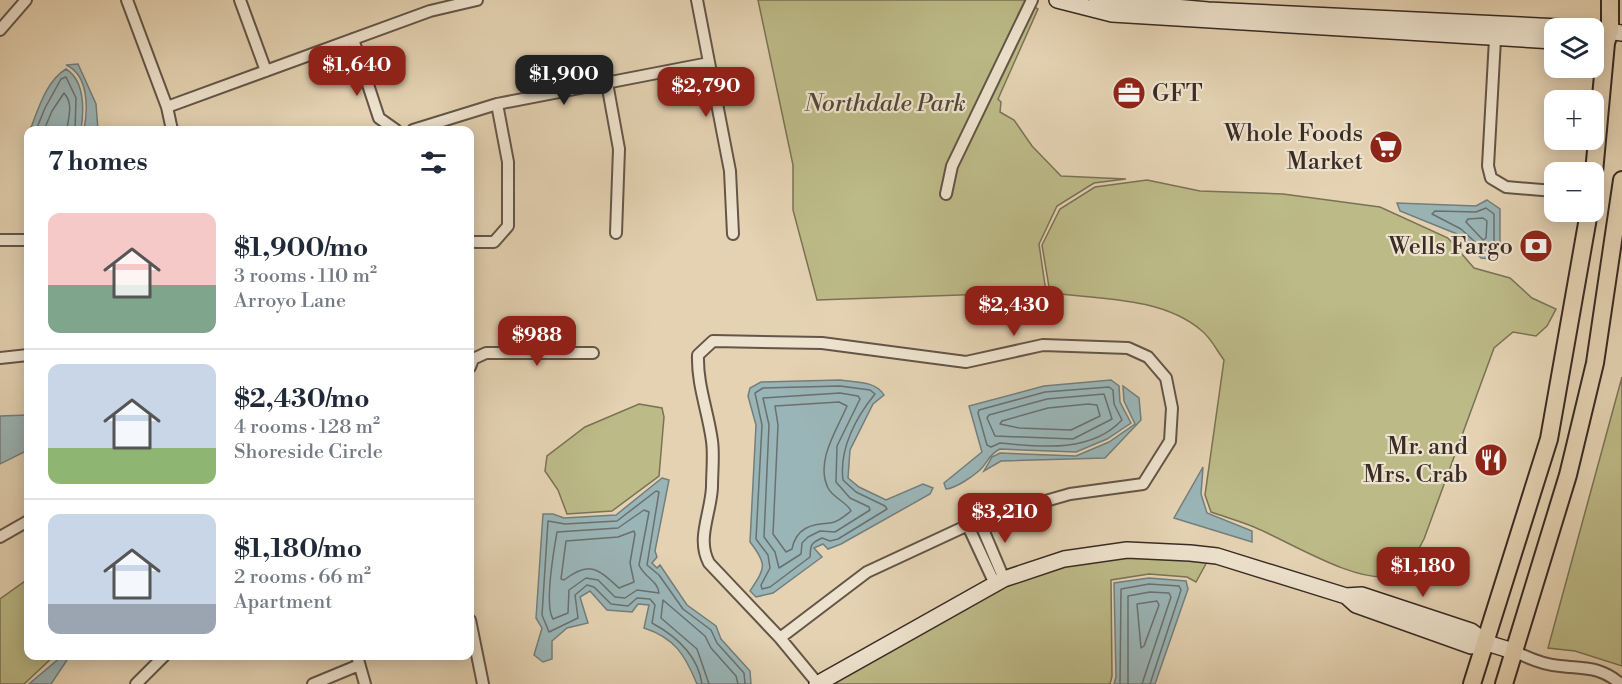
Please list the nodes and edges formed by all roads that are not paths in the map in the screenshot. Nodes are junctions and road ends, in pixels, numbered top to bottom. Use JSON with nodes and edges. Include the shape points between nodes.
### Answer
{"nodes":[{"id":1,"x":26,"y":0,"type":"edge"},
{"id":2,"x":127,"y":0,"type":"edge"},
{"id":3,"x":240,"y":0,"type":"edge"},
{"id":4,"x":477,"y":0,"type":"edge"},
{"id":5,"x":697,"y":0,"type":"edge"},
{"id":6,"x":1032,"y":0,"type":"edge"},
{"id":7,"x":1057,"y":0,"type":"edge"},
{"id":8,"x":1097,"y":0,"type":"edge"},
{"id":9,"x":1610,"y":0,"type":"edge"},
{"id":10,"x":1208,"y":10,"type":"edge"},
{"id":11,"x":1346,"y":23,"type":"junction"},
{"id":12,"x":0,"y":30,"type":"edge"},
{"id":13,"x":1495,"y":31,"type":"junction"},
{"id":14,"x":1544,"y":33,"type":"edge"},
{"id":15,"x":1611,"y":38,"type":"edge"},
{"id":16,"x":353,"y":39,"type":"junction"},
{"id":17,"x":710,"y":63,"type":"junction"},
{"id":18,"x":266,"y":71,"type":"junction"},
{"id":19,"x":607,"y":83,"type":"junction"},
{"id":20,"x":497,"y":104,"type":"junction"},
{"id":21,"x":167,"y":107,"type":"junction"},
{"id":22,"x":171,"y":126,"type":"edge"},
{"id":23,"x":390,"y":126,"type":"edge"},
{"id":24,"x":424,"y":126,"type":"edge"},
{"id":25,"x":1596,"y":162,"type":"edge"},
{"id":26,"x":1622,"y":180,"type":"edge"},
{"id":27,"x":1544,"y":190,"type":"edge"},
{"id":28,"x":946,"y":194,"type":"dead end"},
{"id":29,"x":1587,"y":222,"type":"edge"},
{"id":30,"x":616,"y":233,"type":"dead end"},
{"id":31,"x":733,"y":234,"type":"dead end"},
{"id":32,"x":0,"y":240,"type":"edge"},
{"id":33,"x":24,"y":240,"type":"edge"},
{"id":34,"x":474,"y":242,"type":"edge"},
{"id":35,"x":593,"y":353,"type":"dead end"},
{"id":36,"x":24,"y":355,"type":"edge"},
{"id":37,"x":0,"y":358,"type":"edge"},
{"id":38,"x":474,"y":359,"type":"edge"},
{"id":39,"x":980,"y":520,"type":"junction"},
{"id":40,"x":24,"y":523,"type":"edge"},
{"id":41,"x":968,"y":526,"type":"junction"},
{"id":42,"x":0,"y":537,"type":"edge"},
{"id":43,"x":999,"y":581,"type":"junction"},
{"id":44,"x":780,"y":638,"type":"junction"},
{"id":45,"x":474,"y":640,"type":"edge"},
{"id":46,"x":1487,"y":643,"type":"junction"},
{"id":47,"x":1516,"y":652,"type":"junction"},
{"id":48,"x":160,"y":660,"type":"edge"},
{"id":49,"x":358,"y":660,"type":"edge"},
{"id":50,"x":136,"y":684,"type":"edge"},
{"id":51,"x":313,"y":684,"type":"edge"},
{"id":52,"x":365,"y":684,"type":"edge"},
{"id":53,"x":483,"y":684,"type":"edge"},
{"id":54,"x":818,"y":684,"type":"edge"},
{"id":55,"x":1472,"y":684,"type":"edge"},
{"id":56,"x":1504,"y":684,"type":"edge"},
{"id":57,"x":1621,"y":684,"type":"edge"}],
"edges":[{"from":1,"to":12,"type":"street"},
{"from":2,"to":21,"type":"street"},
{"from":3,"to":18,"type":"street"},
{"from":4,"to":16,"type":"street","via":[[430,11]]},
{"from":5,"to":17,"type":"street"},
{"from":6,"to":28,"type":"street","via":[[952,166]]},
{"from":7,"to":10,"type":"street","via":[[1112,14]]},
{"from":8,"to":10,"type":"street"},
{"from":9,"to":15,"type":"main road"},
{"from":10,"to":11,"type":"street"},
{"from":11,"to":13,"type":"street"},
{"from":11,"to":13,"type":"street","via":[[1426,34]]},
{"from":13,"to":14,"type":"street"},
{"from":13,"to":27,"type":"street","via":[[1488,166],[1491,178],[1506,188]]},
{"from":15,"to":25,"type":"main road"},
{"from":16,"to":18,"type":"street"},
{"from":16,"to":23,"type":"street","via":[[379,118]]},
{"from":17,"to":19,"type":"street"},
{"from":17,"to":31,"type":"street","via":[[730,171]]},
{"from":18,"to":21,"type":"street"},
{"from":19,"to":20,"type":"street"},
{"from":19,"to":30,"type":"street","via":[[619,149]]},
{"from":20,"to":24,"type":"street"},
{"from":20,"to":34,"type":"street","via":[[508,162],[508,226],[494,242]]},
{"from":21,"to":22,"type":"street"},
{"from":26,"to":47,"type":"main road","via":[[1594,363],[1568,476]]},
{"from":29,"to":46,"type":"main road","via":[[1549,439]]},
{"from":32,"to":33,"type":"street"},
{"from":35,"to":38,"type":"street","via":[[486,353]]},
{"from":36,"to":37,"type":"street"},
{"from":39,"to":41,"type":"street"},
{"from":39,"to":43,"type":"street"},
{"from":39,"to":44,"type":"street","via":[[1070,494],[1143,484],[1170,441],[1172,408],[1166,378],[1148,357],[1128,348],[1043,345],[966,362],[822,343],[713,342],[698,354],[697,374],[712,442],[711,502],[703,552]]},
{"from":40,"to":42,"type":"street"},
{"from":41,"to":43,"type":"street"},
{"from":41,"to":44,"type":"street","via":[[867,572]]},
{"from":43,"to":46,"type":"street","via":[[1064,559],[1127,550],[1190,553],[1235,561],[1346,596],[1356,605],[1471,646]]},
{"from":43,"to":54,"type":"street"},
{"from":44,"to":54,"type":"street"},
{"from":45,"to":53,"type":"street"},
{"from":46,"to":47,"type":"street"},
{"from":46,"to":55,"type":"main road"},
{"from":47,"to":56,"type":"main road"},
{"from":47,"to":57,"type":"street","via":[[1536,662],[1589,667]]},
{"from":48,"to":50,"type":"street"},
{"from":49,"to":51,"type":"street"},
{"from":49,"to":52,"type":"street"}]}
